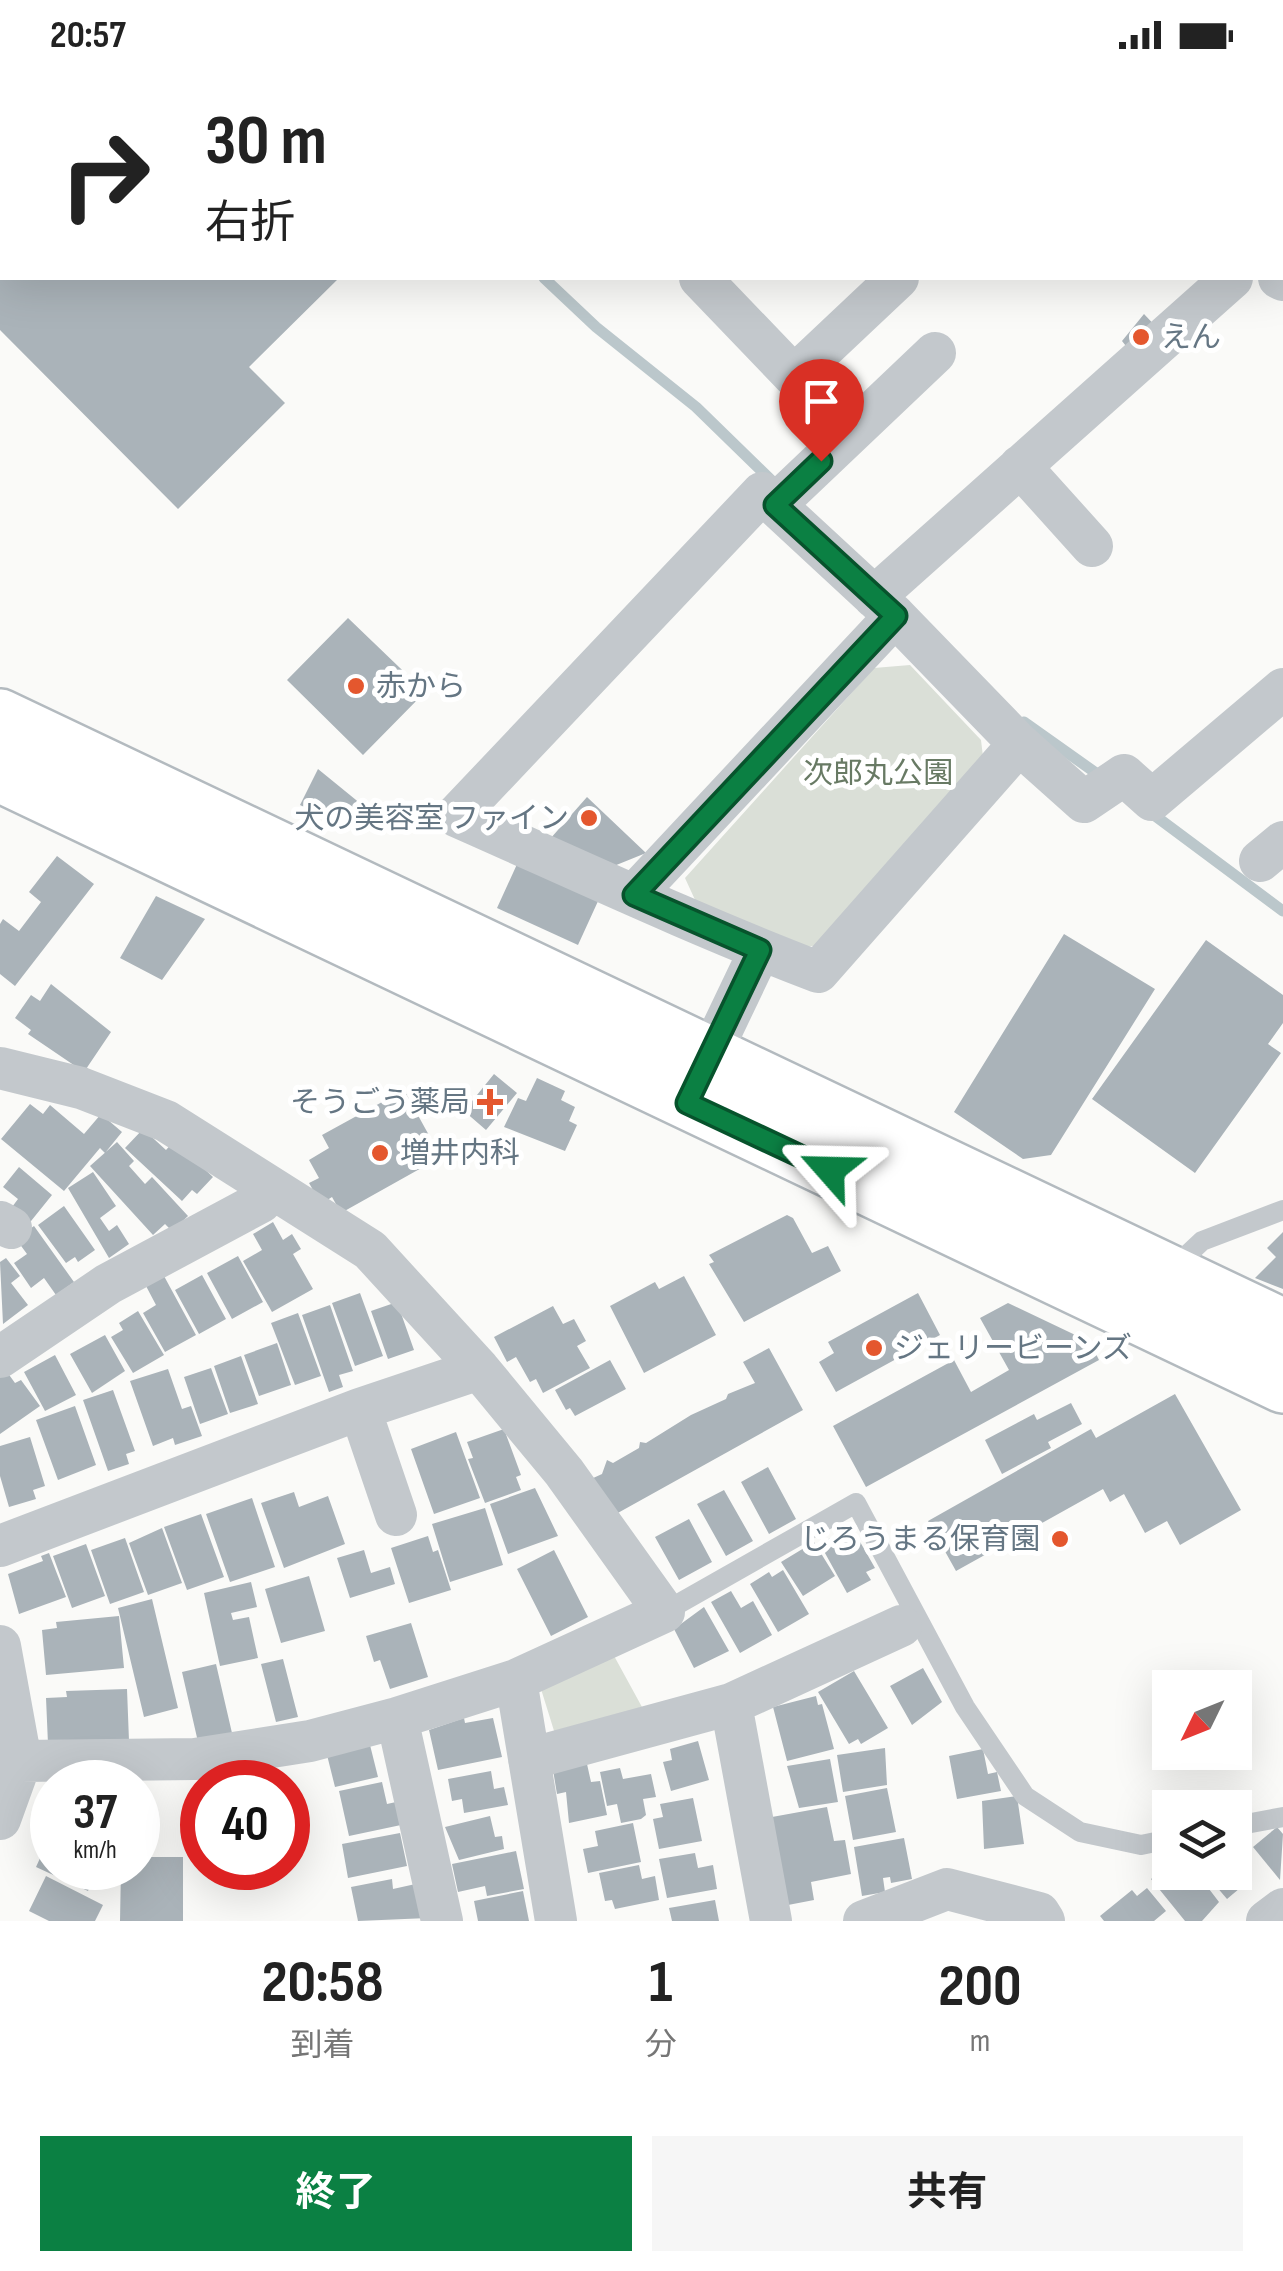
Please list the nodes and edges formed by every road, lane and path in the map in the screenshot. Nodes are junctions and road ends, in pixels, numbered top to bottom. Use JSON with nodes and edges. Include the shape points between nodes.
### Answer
{"nodes":[{"id":1,"x":702,"y":280,"type":"edge"},
{"id":2,"x":896,"y":280,"type":"edge"},
{"id":3,"x":1230,"y":280,"type":"edge"},
{"id":4,"x":934,"y":352,"type":"dead end"},
{"id":5,"x":1020,"y":466,"type":"junction"},
{"id":6,"x":784,"y":497,"type":"junction"},
{"id":7,"x":1092,"y":546,"type":"dead end"},
{"id":8,"x":885,"y":596,"type":"junction"},
{"id":9,"x":1283,"y":689,"type":"edge"},
{"id":10,"x":1019,"y":744,"type":"junction"},
{"id":11,"x":18,"y":754,"type":"edge"},
{"id":12,"x":634,"y":895,"type":"junction"},
{"id":13,"x":760,"y":950,"type":"junction"},
{"id":14,"x":0,"y":1068,"type":"edge"},
{"id":15,"x":698,"y":1079,"type":"junction"},
{"id":16,"x":262,"y":1202,"type":"dead end"},
{"id":17,"x":1283,"y":1210,"type":"edge"},
{"id":18,"x":1169,"y":1273,"type":"junction"},
{"id":19,"x":1283,"y":1326,"type":"edge"},
{"id":20,"x":0,"y":1357,"type":"edge"},
{"id":21,"x":479,"y":1369,"type":"junction"},
{"id":22,"x":1283,"y":1385,"type":"edge"},
{"id":23,"x":360,"y":1410,"type":"junction"},
{"id":24,"x":396,"y":1515,"type":"dead end"},
{"id":25,"x":0,"y":1546,"type":"edge"},
{"id":26,"x":664,"y":1612,"type":"junction"},
{"id":27,"x":901,"y":1626,"type":"dead end"},
{"id":28,"x":0,"y":1646,"type":"edge"},
{"id":29,"x":516,"y":1680,"type":"junction"},
{"id":30,"x":4,"y":1686,"type":"edge"},
{"id":31,"x":731,"y":1704,"type":"junction"},
{"id":32,"x":397,"y":1718,"type":"junction"},
{"id":33,"x":529,"y":1758,"type":"junction"},
{"id":34,"x":21,"y":1761,"type":"junction"},
{"id":35,"x":1283,"y":1817,"type":"edge"},
{"id":36,"x":0,"y":1818,"type":"edge"},
{"id":37,"x":1252,"y":1823,"type":"edge"},
{"id":38,"x":1152,"y":1842,"type":"edge"},
{"id":39,"x":1283,"y":1908,"type":"edge"},
{"id":40,"x":442,"y":1921,"type":"edge"},
{"id":41,"x":556,"y":1921,"type":"edge"},
{"id":42,"x":771,"y":1921,"type":"edge"},
{"id":43,"x":864,"y":1921,"type":"edge"},
{"id":44,"x":1044,"y":1921,"type":"edge"},
{"id":45,"x":1268,"y":1921,"type":"edge"}],
"edges":[{"from":1,"to":2,"type":"street","via":[[794,376]]},
{"from":3,"to":5,"type":"street"},
{"from":4,"to":6,"type":"street"},
{"from":5,"to":7,"type":"street"},
{"from":5,"to":8,"type":"street"},
{"from":6,"to":8,"type":"street"},
{"from":6,"to":12,"type":"street","via":[[762,492],[456,816]]},
{"from":8,"to":10,"type":"street"},
{"from":8,"to":12,"type":"street"},
{"from":9,"to":10,"type":"street","via":[[1152,800],[1124,775],[1084,802]]},
{"from":10,"to":13,"type":"street","via":[[818,972]]},
{"from":11,"to":15,"type":"street"},
{"from":12,"to":13,"type":"street"},
{"from":13,"to":15,"type":"street"},
{"from":14,"to":21,"type":"street","via":[[81,1088],[181,1131],[370,1250]]},
{"from":15,"to":18,"type":"street"},
{"from":15,"to":22,"type":"street"},
{"from":16,"to":20,"type":"street","via":[[108,1284]]},
{"from":17,"to":18,"type":"lane","via":[[1202,1241]]},
{"from":18,"to":19,"type":"street"},
{"from":21,"to":23,"type":"street"},
{"from":21,"to":26,"type":"street","via":[[564,1472]]},
{"from":23,"to":24,"type":"street"},
{"from":23,"to":25,"type":"street"},
{"from":26,"to":29,"type":"street"},
{"from":26,"to":38,"type":"lane","via":[[856,1503],[965,1706],[1026,1796],[1080,1832]]},
{"from":27,"to":31,"type":"street"},
{"from":28,"to":30,"type":"street"},
{"from":29,"to":32,"type":"street"},
{"from":29,"to":33,"type":"street"},
{"from":30,"to":34,"type":"street"},
{"from":31,"to":33,"type":"street"},
{"from":31,"to":42,"type":"street"},
{"from":32,"to":34,"type":"street","via":[[310,1741],[195,1759]]},
{"from":32,"to":40,"type":"street"},
{"from":33,"to":41,"type":"street"},
{"from":34,"to":36,"type":"street"},
{"from":35,"to":37,"type":"lane"},
{"from":39,"to":45,"type":"street"},
{"from":43,"to":44,"type":"street","via":[[947,1889],[1039,1913]]}]}
